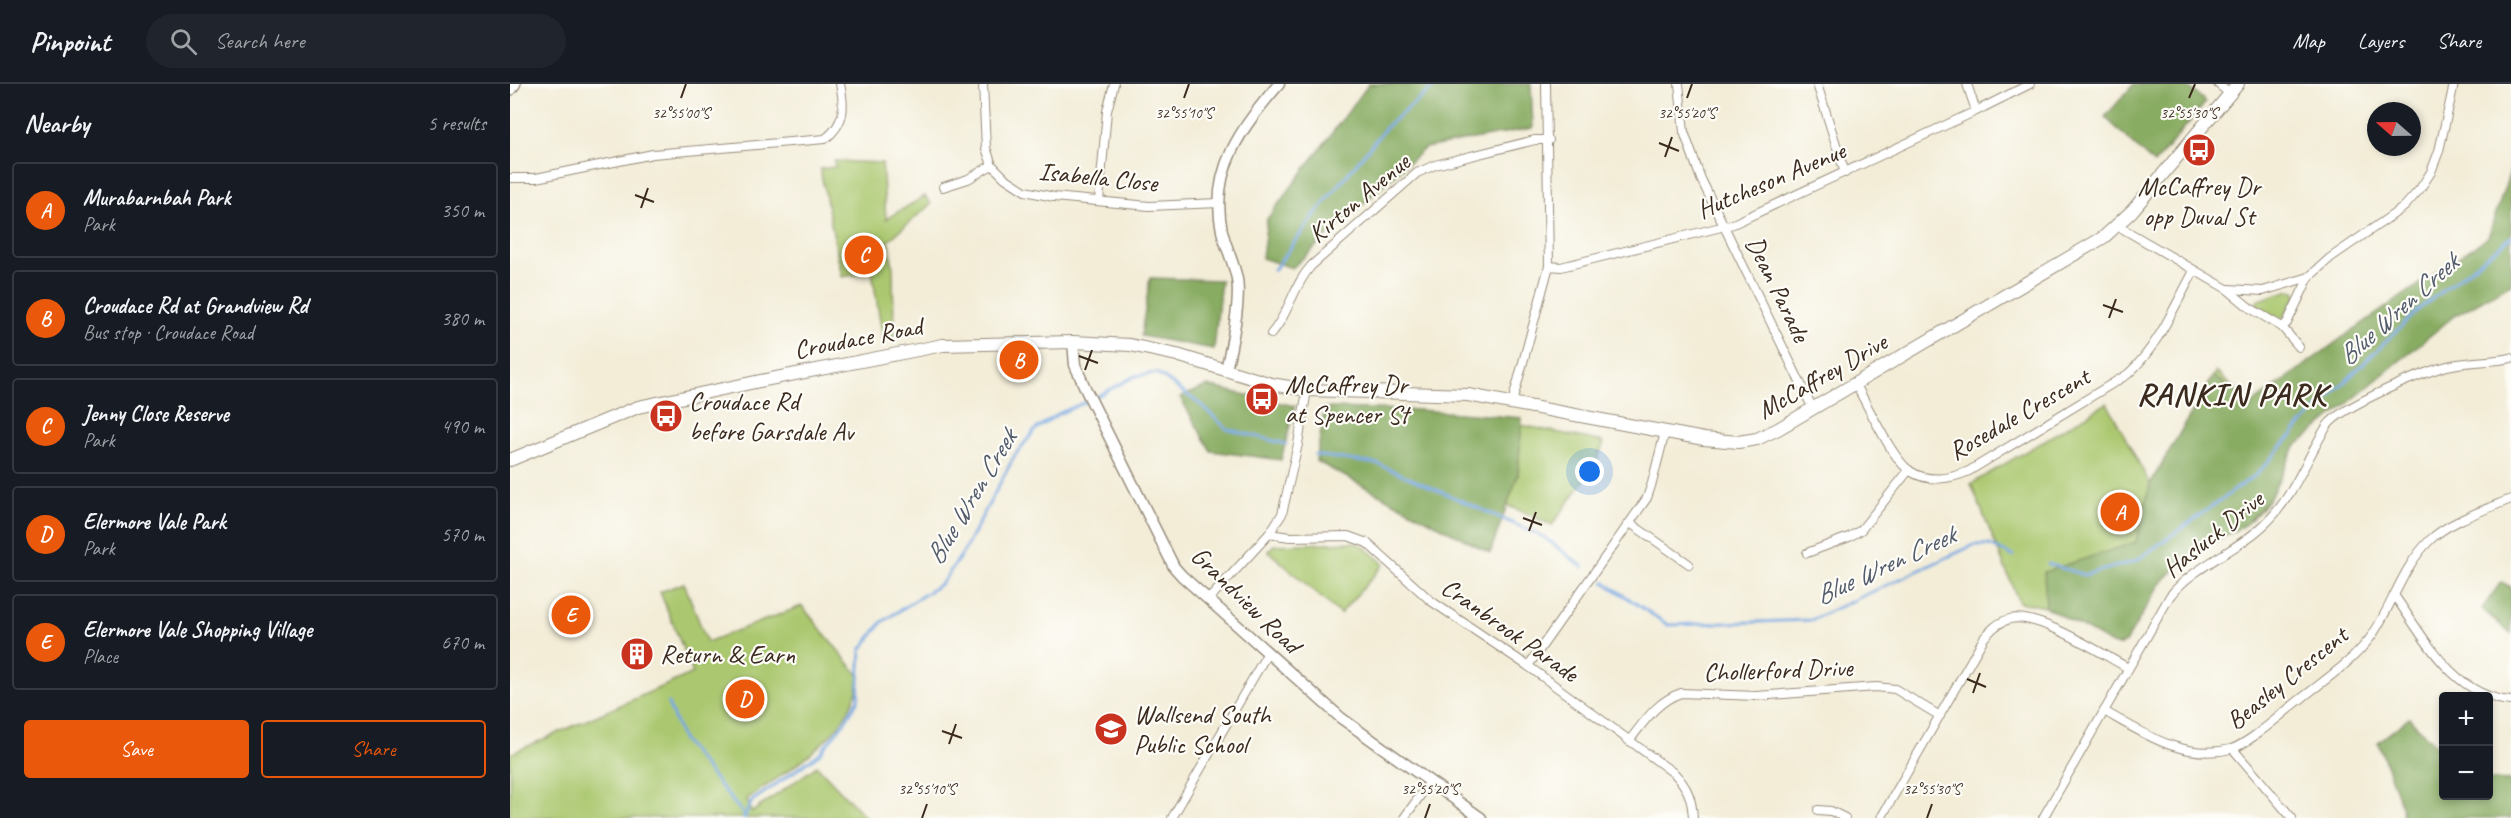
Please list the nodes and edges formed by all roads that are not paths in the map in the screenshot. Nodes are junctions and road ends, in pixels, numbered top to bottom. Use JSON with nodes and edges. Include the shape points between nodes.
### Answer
{"nodes":[{"id":1,"x":840,"y":84,"type":"edge"},
{"id":2,"x":983,"y":84,"type":"edge"},
{"id":3,"x":1114,"y":84,"type":"edge"},
{"id":4,"x":1279,"y":84,"type":"edge"},
{"id":5,"x":1546,"y":84,"type":"edge"},
{"id":6,"x":1679,"y":84,"type":"edge"},
{"id":7,"x":1818,"y":84,"type":"edge"},
{"id":8,"x":1966,"y":84,"type":"edge"},
{"id":9,"x":2030,"y":84,"type":"edge"},
{"id":10,"x":2218,"y":84,"type":"edge"},
{"id":11,"x":2454,"y":84,"type":"edge"},
{"id":12,"x":2234,"y":89,"type":"edge"},
{"id":13,"x":1976,"y":111,"type":"junction"},
{"id":14,"x":1549,"y":140,"type":"junction"},
{"id":15,"x":992,"y":165,"type":"junction"},
{"id":16,"x":1845,"y":173,"type":"junction"},
{"id":17,"x":510,"y":178,"type":"edge"},
{"id":18,"x":943,"y":187,"type":"dead end"},
{"id":19,"x":1099,"y":201,"type":"junction"},
{"id":20,"x":1219,"y":203,"type":"junction"},
{"id":21,"x":2118,"y":226,"type":"junction"},
{"id":22,"x":1724,"y":227,"type":"junction"},
{"id":23,"x":1549,"y":266,"type":"junction"},
{"id":24,"x":2194,"y":271,"type":"junction"},
{"id":25,"x":2309,"y":278,"type":"junction"},
{"id":26,"x":2228,"y":289,"type":"junction"},
{"id":27,"x":2282,"y":327,"type":"junction"},
{"id":28,"x":1271,"y":334,"type":"dead end"},
{"id":29,"x":1073,"y":342,"type":"junction"},
{"id":30,"x":2299,"y":347,"type":"dead end"},
{"id":31,"x":2511,"y":358,"type":"edge"},
{"id":32,"x":1226,"y":370,"type":"junction"},
{"id":33,"x":1855,"y":383,"type":"junction"},
{"id":34,"x":1307,"y":390,"type":"junction"},
{"id":35,"x":1512,"y":404,"type":"junction"},
{"id":36,"x":1813,"y":409,"type":"junction"},
{"id":37,"x":1665,"y":432,"type":"junction"},
{"id":38,"x":510,"y":460,"type":"edge"},
{"id":39,"x":1909,"y":470,"type":"junction"},
{"id":40,"x":2511,"y":499,"type":"edge"},
{"id":41,"x":1630,"y":523,"type":"junction"},
{"id":42,"x":1269,"y":534,"type":"junction"},
{"id":43,"x":1807,"y":553,"type":"dead end"},
{"id":44,"x":1689,"y":564,"type":"dead end"},
{"id":45,"x":2394,"y":595,"type":"junction"},
{"id":46,"x":1208,"y":600,"type":"junction"},
{"id":47,"x":1267,"y":654,"type":"junction"},
{"id":48,"x":1528,"y":666,"type":"junction"},
{"id":49,"x":2128,"y":668,"type":"junction"},
{"id":50,"x":2511,"y":701,"type":"edge"},
{"id":51,"x":2104,"y":711,"type":"junction"},
{"id":52,"x":1940,"y":716,"type":"junction"},
{"id":53,"x":1629,"y":741,"type":"junction"},
{"id":54,"x":2233,"y":748,"type":"junction"},
{"id":55,"x":1430,"y":782,"type":"junction"},
{"id":56,"x":1818,"y":810,"type":"dead end"},
{"id":57,"x":1172,"y":818,"type":"edge"},
{"id":58,"x":1404,"y":818,"type":"edge"},
{"id":59,"x":1481,"y":818,"type":"edge"},
{"id":60,"x":1693,"y":818,"type":"edge"},
{"id":61,"x":1845,"y":818,"type":"edge"},
{"id":62,"x":1881,"y":818,"type":"edge"},
{"id":63,"x":2043,"y":818,"type":"edge"},
{"id":64,"x":2292,"y":818,"type":"edge"}],
"edges":[{"from":1,"to":17,"type":"street","via":[[844,112],[838,127],[825,140],[653,154],[536,178]]},
{"from":2,"to":15,"type":"street","via":[[986,148]]},
{"from":3,"to":19,"type":"street","via":[[1107,111]]},
{"from":4,"to":20,"type":"street","via":[[1233,144],[1223,173]]},
{"from":5,"to":14,"type":"street"},
{"from":6,"to":22,"type":"street","name":"Dean Parade","via":[[1689,149]]},
{"from":7,"to":16,"type":"street"},
{"from":8,"to":13,"type":"street"},
{"from":9,"to":13,"type":"street","name":"Hutcheson Avenue"},
{"from":10,"to":12,"type":"street"},
{"from":11,"to":25,"type":"street","via":[[2439,151],[2420,189],[2404,207],[2330,258]]},
{"from":12,"to":21,"type":"main road","name":"McCaffrey Drive"},
{"from":13,"to":16,"type":"street","name":"Hutcheson Avenue"},
{"from":14,"to":23,"type":"street"},
{"from":14,"to":28,"type":"street","name":"Kirton Avenue","via":[[1435,165],[1417,173],[1311,266]]},
{"from":15,"to":18,"type":"street"},
{"from":15,"to":19,"type":"street","name":"Isabella Close","via":[[1025,191]]},
{"from":16,"to":22,"type":"street","name":"Hutcheson Avenue"},
{"from":19,"to":20,"type":"street","name":"Isabella Close","via":[[1149,206]]},
{"from":20,"to":32,"type":"street","via":[[1222,231],[1237,281]]},
{"from":21,"to":24,"type":"street"},
{"from":21,"to":33,"type":"main road","name":"McCaffrey Drive"},
{"from":22,"to":23,"type":"street","name":"Hutcheson Avenue","via":[[1561,267]]},
{"from":22,"to":36,"type":"street","name":"Dean Parade"},
{"from":23,"to":35,"type":"street"},
{"from":24,"to":26,"type":"street"},
{"from":24,"to":39,"type":"street","name":"Rosedale Crescent","via":[[2153,345],[2128,374],[1969,471],[1953,478],[1936,478]]},
{"from":25,"to":26,"type":"street","via":[[2263,291]]},
{"from":25,"to":27,"type":"street"},
{"from":26,"to":27,"type":"street"},
{"from":27,"to":30,"type":"street"},
{"from":29,"to":32,"type":"main road","name":"Croudace Road","via":[[1130,345]]},
{"from":29,"to":38,"type":"main road","name":"Croudace Road","via":[[943,345],[760,381],[638,407]]},
{"from":29,"to":46,"type":"street","name":"Grandview Road","via":[[1075,365],[1086,390],[1174,567]]},
{"from":31,"to":49,"type":"street","name":"Hasluck Drive","via":[[2444,367],[2357,403],[2332,420],[2280,508],[2254,533],[2178,587]]},
{"from":32,"to":34,"type":"main road","name":"McCaffrey Drive"},
{"from":33,"to":36,"type":"main road","name":"McCaffrey Drive"},
{"from":33,"to":39,"type":"street"},
{"from":34,"to":35,"type":"main road","name":"McCaffrey Drive","via":[[1468,395]]},
{"from":34,"to":42,"type":"street","via":[[1282,514]]},
{"from":35,"to":37,"type":"main road","name":"McCaffrey Drive"},
{"from":36,"to":37,"type":"main road","name":"McCaffrey Drive","via":[[1757,439],[1738,442]]},
{"from":37,"to":41,"type":"street","via":[[1650,490]]},
{"from":39,"to":43,"type":"street","via":[[1861,530]]},
{"from":40,"to":45,"type":"street","name":"Beasley Crescent","via":[[2431,539]]},
{"from":41,"to":44,"type":"street"},
{"from":41,"to":48,"type":"street"},
{"from":42,"to":46,"type":"street"},
{"from":42,"to":48,"type":"street","name":"Cranbrook Parade","via":[[1348,537],[1367,543],[1431,601]]},
{"from":45,"to":50,"type":"street","via":[[2439,658],[2462,682],[2481,693]]},
{"from":45,"to":54,"type":"street","name":"Beasley Crescent","via":[[2373,634],[2352,658]]},
{"from":46,"to":47,"type":"street","name":"Grandview Road"},
{"from":47,"to":55,"type":"street","name":"Grandview Road","via":[[1341,718]]},
{"from":47,"to":57,"type":"street"},
{"from":48,"to":53,"type":"street","name":"Cranbrook Parade"},
{"from":49,"to":51,"type":"street","name":"Hasluck Drive"},
{"from":49,"to":52,"type":"street","via":[[2049,626],[2010,619],[1996,625],[1984,638]]},
{"from":51,"to":54,"type":"street","name":"Beasley Crescent","via":[[2170,747]]},
{"from":51,"to":63,"type":"street","name":"Hasluck Drive"},
{"from":52,"to":53,"type":"street","name":"Chollerford Drive","via":[[1895,689],[1876,687],[1756,696],[1682,693],[1654,710]]},
{"from":52,"to":62,"type":"street"},
{"from":53,"to":60,"type":"street","name":"Cranbrook Parade","via":[[1687,787]]},
{"from":54,"to":64,"type":"street"},
{"from":55,"to":58,"type":"street"},
{"from":55,"to":59,"type":"street","name":"Grandview Road"},
{"from":56,"to":61,"type":"street"}]}
